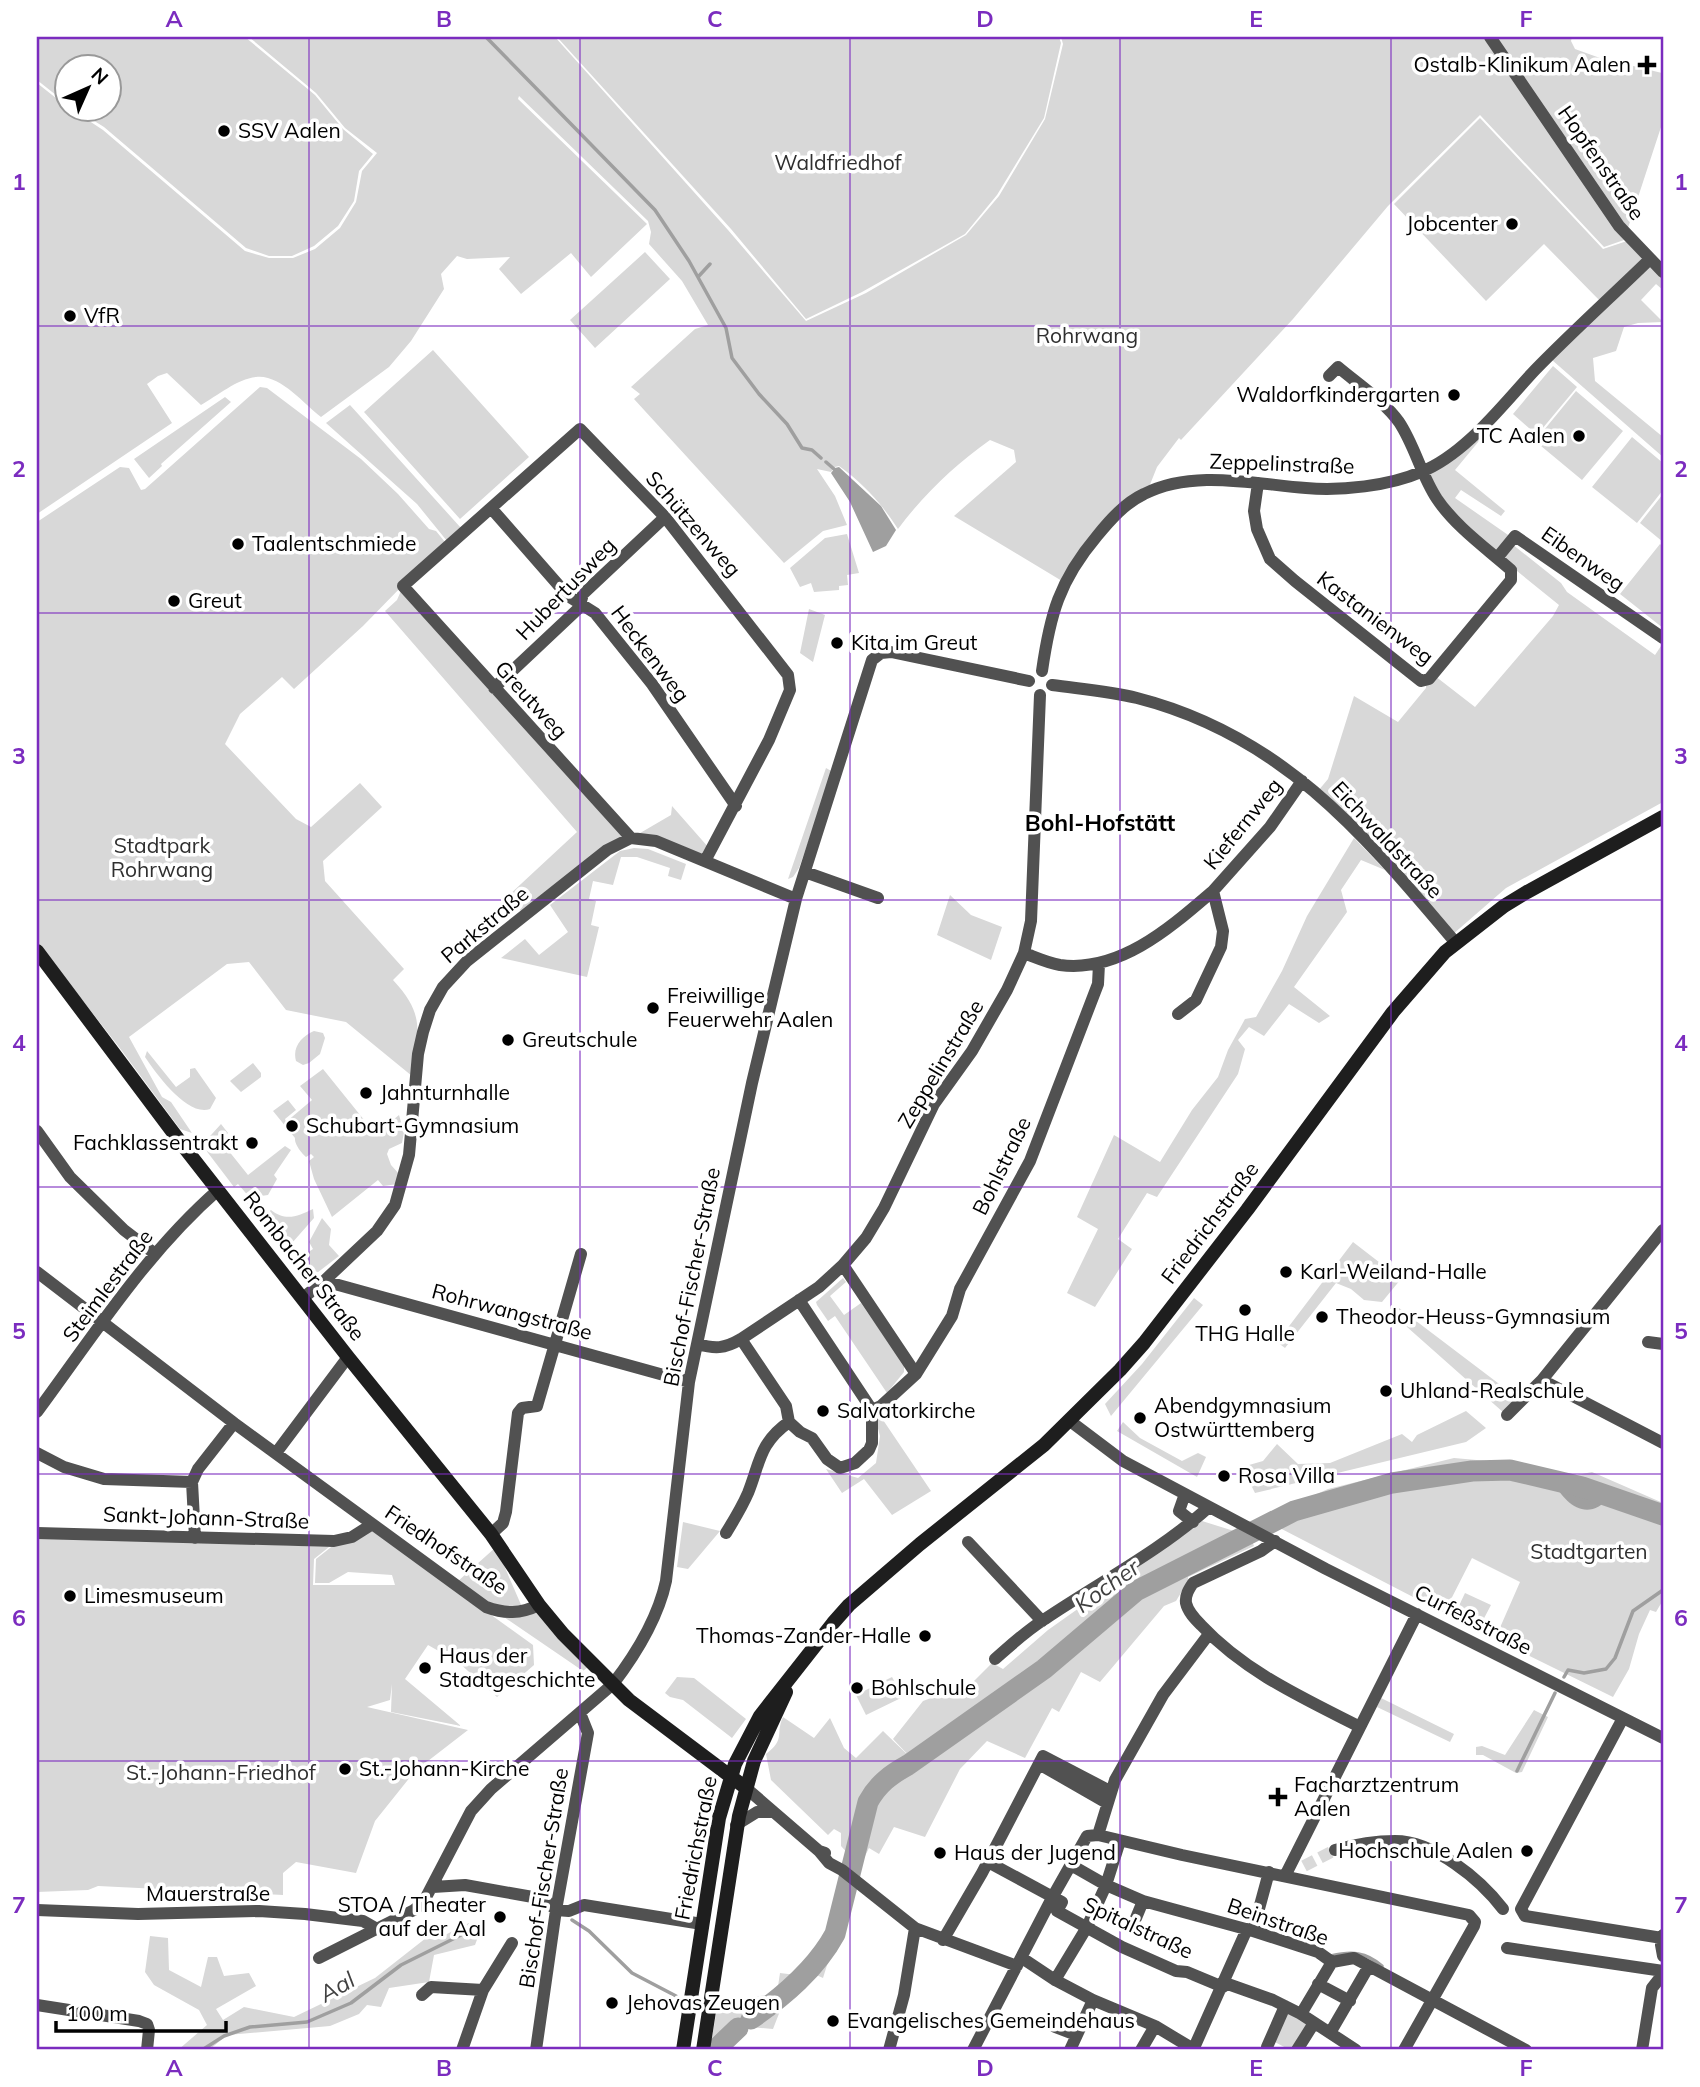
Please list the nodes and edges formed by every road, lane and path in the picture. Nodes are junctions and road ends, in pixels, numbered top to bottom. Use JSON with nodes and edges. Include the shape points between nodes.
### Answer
{"nodes":[{"id":1,"x":1490,"y":37,"type":"edge"},
{"id":2,"x":1650,"y":259,"type":"junction"},
{"id":3,"x":1663,"y":272,"type":"edge"},
{"id":4,"x":1329,"y":376,"type":"dead end"},
{"id":5,"x":1422,"y":472,"type":"junction"},
{"id":6,"x":1258,"y":483,"type":"junction"},
{"id":7,"x":491,"y":508,"type":"junction"},
{"id":8,"x":665,"y":517,"type":"junction"},
{"id":9,"x":1497,"y":558,"type":"junction"},
{"id":10,"x":403,"y":586,"type":"joint"},
{"id":11,"x":581,"y":604,"type":"junction"},
{"id":12,"x":1663,"y":638,"type":"edge"},
{"id":13,"x":1042,"y":671,"type":"junction"},
{"id":14,"x":1029,"y":681,"type":"junction"},
{"id":15,"x":1052,"y":685,"type":"junction"},
{"id":16,"x":494,"y":688,"type":"junction"},
{"id":17,"x":1040,"y":695,"type":"junction"},
{"id":18,"x":1302,"y":781,"type":"junction"},
{"id":19,"x":736,"y":806,"type":"junction"},
{"id":20,"x":1663,"y":817,"type":"edge"},
{"id":21,"x":631,"y":838,"type":"junction"},
{"id":22,"x":705,"y":861,"type":"junction"},
{"id":23,"x":805,"y":872,"type":"junction"},
{"id":24,"x":1213,"y":891,"type":"junction"},
{"id":25,"x":878,"y":898,"type":"dead end"},
{"id":26,"x":796,"y":899,"type":"junction"},
{"id":27,"x":1455,"y":942,"type":"junction"},
{"id":28,"x":37,"y":951,"type":"edge"},
{"id":29,"x":1024,"y":953,"type":"junction"},
{"id":30,"x":1099,"y":964,"type":"junction"},
{"id":31,"x":1178,"y":1014,"type":"dead end"},
{"id":32,"x":37,"y":1130,"type":"edge"},
{"id":33,"x":218,"y":1190,"type":"junction"},
{"id":34,"x":1663,"y":1230,"type":"edge"},
{"id":35,"x":154,"y":1253,"type":"junction"},
{"id":36,"x":581,"y":1254,"type":"dead end"},
{"id":37,"x":843,"y":1265,"type":"junction"},
{"id":38,"x":37,"y":1272,"type":"edge"},
{"id":39,"x":324,"y":1281,"type":"junction"},
{"id":40,"x":303,"y":1298,"type":"junction"},
{"id":41,"x":799,"y":1300,"type":"junction"},
{"id":42,"x":104,"y":1322,"type":"junction"},
{"id":43,"x":741,"y":1339,"type":"junction"},
{"id":44,"x":1648,"y":1342,"type":"dead end"},
{"id":45,"x":556,"y":1344,"type":"junction"},
{"id":46,"x":697,"y":1344,"type":"junction"},
{"id":47,"x":1663,"y":1344,"type":"edge"},
{"id":48,"x":348,"y":1357,"type":"junction"},
{"id":49,"x":916,"y":1374,"type":"junction"},
{"id":50,"x":1542,"y":1380,"type":"junction"},
{"id":51,"x":689,"y":1382,"type":"junction"},
{"id":52,"x":872,"y":1410,"type":"junction"},
{"id":53,"x":37,"y":1412,"type":"edge"},
{"id":54,"x":1507,"y":1415,"type":"dead end"},
{"id":55,"x":1070,"y":1420,"type":"junction"},
{"id":56,"x":789,"y":1422,"type":"junction"},
{"id":57,"x":234,"y":1423,"type":"junction"},
{"id":58,"x":1663,"y":1443,"type":"edge"},
{"id":59,"x":37,"y":1453,"type":"edge"},
{"id":60,"x":276,"y":1453,"type":"junction"},
{"id":61,"x":192,"y":1482,"type":"junction"},
{"id":62,"x":1185,"y":1494,"type":"junction"},
{"id":63,"x":1209,"y":1507,"type":"junction"},
{"id":64,"x":1193,"y":1522,"type":"junction"},
{"id":65,"x":371,"y":1525,"type":"junction"},
{"id":66,"x":37,"y":1533,"type":"edge"},
{"id":67,"x":726,"y":1533,"type":"dead end"},
{"id":68,"x":491,"y":1534,"type":"junction"},
{"id":69,"x":195,"y":1538,"type":"junction"},
{"id":70,"x":1270,"y":1538,"type":"junction"},
{"id":71,"x":968,"y":1542,"type":"dead end"},
{"id":72,"x":539,"y":1605,"type":"junction"},
{"id":73,"x":1418,"y":1614,"type":"junction"},
{"id":74,"x":1042,"y":1620,"type":"junction"},
{"id":75,"x":1209,"y":1634,"type":"junction"},
{"id":76,"x":995,"y":1659,"type":"dead end"},
{"id":77,"x":796,"y":1671,"type":"junction"},
{"id":78,"x":612,"y":1683,"type":"junction"},
{"id":79,"x":580,"y":1713,"type":"junction"},
{"id":80,"x":1623,"y":1718,"type":"junction"},
{"id":81,"x":1360,"y":1727,"type":"junction"},
{"id":82,"x":1663,"y":1738,"type":"edge"},
{"id":83,"x":731,"y":1776,"type":"junction"},
{"id":84,"x":746,"y":1788,"type":"junction"},
{"id":85,"x":1109,"y":1797,"type":"junction"},
{"id":86,"x":772,"y":1812,"type":"junction"},
{"id":87,"x":718,"y":1829,"type":"junction"},
{"id":88,"x":736,"y":1830,"type":"junction"},
{"id":89,"x":1098,"y":1835,"type":"junction"},
{"id":90,"x":1120,"y":1841,"type":"junction"},
{"id":91,"x":1335,"y":1850,"type":"tunnel mouth"},
{"id":92,"x":988,"y":1862,"type":"junction"},
{"id":93,"x":1071,"y":1865,"type":"junction"},
{"id":94,"x":1304,"y":1866,"type":"dead end"},
{"id":95,"x":1269,"y":1872,"type":"junction"},
{"id":96,"x":1286,"y":1876,"type":"junction"},
{"id":97,"x":1300,"y":1879,"type":"junction"},
{"id":98,"x":1106,"y":1885,"type":"junction"},
{"id":99,"x":433,"y":1887,"type":"junction"},
{"id":100,"x":1052,"y":1898,"type":"junction"},
{"id":101,"x":1143,"y":1901,"type":"junction"},
{"id":102,"x":1503,"y":1909,"type":"dead end"},
{"id":103,"x":37,"y":1910,"type":"edge"},
{"id":104,"x":556,"y":1910,"type":"junction"},
{"id":105,"x":1136,"y":1918,"type":"dead end"},
{"id":106,"x":702,"y":1924,"type":"junction"},
{"id":107,"x":1087,"y":1927,"type":"junction"},
{"id":108,"x":915,"y":1928,"type":"junction"},
{"id":109,"x":377,"y":1929,"type":"junction"},
{"id":110,"x":1250,"y":1930,"type":"junction"},
{"id":111,"x":943,"y":1940,"type":"junction"},
{"id":112,"x":512,"y":1943,"type":"dead end"},
{"id":113,"x":1662,"y":1943,"type":"edge"},
{"id":114,"x":1507,"y":1948,"type":"dead end"},
{"id":115,"x":319,"y":1958,"type":"dead end"},
{"id":116,"x":1019,"y":1962,"type":"junction"},
{"id":117,"x":1332,"y":1962,"type":"junction"},
{"id":118,"x":1369,"y":1966,"type":"junction"},
{"id":119,"x":1663,"y":1972,"type":"edge"},
{"id":120,"x":1055,"y":1980,"type":"junction"},
{"id":121,"x":1318,"y":1984,"type":"junction"},
{"id":122,"x":1224,"y":1985,"type":"junction"},
{"id":123,"x":483,"y":1990,"type":"junction"},
{"id":124,"x":422,"y":1995,"type":"dead end"},
{"id":125,"x":1093,"y":2000,"type":"junction"},
{"id":126,"x":1433,"y":2000,"type":"junction"},
{"id":127,"x":1350,"y":2001,"type":"junction"},
{"id":128,"x":1281,"y":2004,"type":"junction"},
{"id":129,"x":37,"y":2005,"type":"edge"},
{"id":130,"x":1301,"y":2014,"type":"junction"},
{"id":131,"x":1149,"y":2020,"type":"junction"},
{"id":132,"x":1314,"y":2022,"type":"junction"},
{"id":133,"x":1055,"y":2027,"type":"dead end"},
{"id":134,"x":1330,"y":2033,"type":"junction"},
{"id":135,"x":1076,"y":2035,"type":"junction"},
{"id":136,"x":147,"y":2050,"type":"edge"},
{"id":137,"x":462,"y":2050,"type":"edge"},
{"id":138,"x":536,"y":2050,"type":"edge"},
{"id":139,"x":683,"y":2050,"type":"edge"},
{"id":140,"x":703,"y":2050,"type":"edge"},
{"id":141,"x":889,"y":2050,"type":"edge"},
{"id":142,"x":973,"y":2050,"type":"edge"},
{"id":143,"x":1070,"y":2050,"type":"edge"},
{"id":144,"x":1141,"y":2050,"type":"edge"},
{"id":145,"x":1194,"y":2050,"type":"edge"},
{"id":146,"x":1267,"y":2050,"type":"edge"},
{"id":147,"x":1297,"y":2050,"type":"edge"},
{"id":148,"x":1356,"y":2050,"type":"edge"},
{"id":149,"x":1404,"y":2050,"type":"edge"},
{"id":150,"x":1526,"y":2050,"type":"edge"},
{"id":151,"x":1642,"y":2050,"type":"edge"}],
"edges":[{"from":1,"to":2,"type":"street","name":"Hopfenstraße","via":[[1619,226]]},
{"from":2,"to":3,"type":"street","name":"Hopfenstraße"},
{"from":2,"to":5,"type":"street","name":"Zeppelinstraße","via":[[1453,454]]},
{"from":4,"to":5,"type":"street","via":[[1338,367],[1391,412]]},
{"from":5,"to":6,"type":"street","name":"Zeppelinstraße","via":[[1351,487],[1309,489]]},
{"from":5,"to":9,"type":"street","via":[[1452,519]]},
{"from":6,"to":9,"type":"street","name":"Kastanienweg","via":[[1254,511],[1270,559],[1421,681],[1429,679],[1510,580],[1511,570]]},
{"from":6,"to":13,"type":"street","name":"Zeppelinstraße","via":[[1191,481],[1143,494],[1121,509],[1088,546],[1060,591]]},
{"from":7,"to":8,"type":"street","name":"Schützenweg","via":[[580,429]]},
{"from":7,"to":10,"type":"street","name":"Schützenweg"},
{"from":7,"to":11,"type":"street","name":"Heckenweg","via":[[568,596]]},
{"from":8,"to":11,"type":"street","name":"Hubertusweg","via":[[583,594]]},
{"from":8,"to":19,"type":"street","name":"Schützenweg","via":[[788,675],[790,690]]},
{"from":9,"to":12,"type":"street","name":"Eibenweg","via":[[1515,536]]},
{"from":10,"to":16,"type":"street","name":"Greutweg"},
{"from":11,"to":16,"type":"street","name":"Hubertusweg"},
{"from":11,"to":19,"type":"street","name":"Heckenweg","via":[[595,613],[652,684]]},
{"from":13,"to":14,"type":"street"},
{"from":13,"to":15,"type":"street","via":[[1050,676]]},
{"from":14,"to":17,"type":"street","via":[[1032,692]]},
{"from":14,"to":23,"type":"street","name":"Bischof-Fischer-Straße","via":[[891,652],[876,656]]},
{"from":15,"to":17,"type":"street","via":[[1047,694]]},
{"from":15,"to":18,"type":"street","name":"Eichwaldstraße","via":[[1116,693],[1182,712],[1250,744]]},
{"from":16,"to":21,"type":"street","name":"Greutweg"},
{"from":17,"to":29,"type":"street","name":"Zeppelinstraße","via":[[1031,921]]},
{"from":18,"to":24,"type":"street","name":"Kiefernweg","via":[[1270,827]]},
{"from":18,"to":27,"type":"street","name":"Eichwaldstraße","via":[[1384,858]]},
{"from":19,"to":22,"type":"street","name":"Schützenweg"},
{"from":20,"to":27,"type":"main road","name":"Friedrichstraße","via":[[1527,892]]},
{"from":21,"to":22,"type":"street","via":[[656,841]]},
{"from":21,"to":39,"type":"street","name":"Parkstraße","via":[[607,850],[467,961],[443,987],[430,1010],[418,1054],[409,1154],[395,1205],[377,1231]]},
{"from":22,"to":26,"type":"street"},
{"from":23,"to":25,"type":"street"},
{"from":23,"to":26,"type":"street","name":"Bischof-Fischer-Straße"},
{"from":24,"to":30,"type":"street","name":"Kiefernweg","via":[[1152,938]]},
{"from":24,"to":31,"type":"street","name":"Kiefernweg","via":[[1223,931],[1221,947],[1196,1000]]},
{"from":26,"to":46,"type":"street","name":"Bischof-Fischer-Straße"},
{"from":27,"to":55,"type":"main road","name":"Friedrichstraße","via":[[1393,1012],[1144,1343]]},
{"from":28,"to":33,"type":"main road","name":"Rombacher Straße"},
{"from":29,"to":30,"type":"street","name":"Kiefernweg","via":[[1059,965]]},
{"from":29,"to":37,"type":"street","name":"Zeppelinstraße","via":[[996,1012],[934,1104],[875,1223]]},
{"from":30,"to":49,"type":"street","name":"Bohlstraße","via":[[1098,984],[1030,1161],[960,1289],[952,1316]]},
{"from":32,"to":35,"type":"street","via":[[70,1177]]},
{"from":33,"to":35,"type":"street","name":"Steimlestraße"},
{"from":33,"to":40,"type":"main road","name":"Rombacher Straße"},
{"from":34,"to":50,"type":"street"},
{"from":35,"to":42,"type":"street","name":"Steimlestraße"},
{"from":36,"to":45,"type":"street"},
{"from":37,"to":41,"type":"street","name":"Zeppelinstraße"},
{"from":37,"to":49,"type":"street"},
{"from":38,"to":42,"type":"street","name":"Friedhofstraße"},
{"from":39,"to":40,"type":"street","name":"Parkstraße"},
{"from":39,"to":45,"type":"street","name":"Rohrwangstraße"},
{"from":40,"to":48,"type":"main road","name":"Rombacher Straße"},
{"from":41,"to":43,"type":"street","name":"Zeppelinstraße"},
{"from":41,"to":52,"type":"street"},
{"from":42,"to":53,"type":"street","name":"Steimlestraße"},
{"from":42,"to":57,"type":"street","name":"Friedhofstraße"},
{"from":43,"to":46,"type":"street","name":"Zeppelinstraße","via":[[715,1349]]},
{"from":43,"to":56,"type":"street","via":[[786,1406]]},
{"from":44,"to":47,"type":"street"},
{"from":45,"to":51,"type":"street","name":"Rohrwangstraße"},
{"from":45,"to":68,"type":"street","via":[[537,1406],[518,1413],[506,1512],[503,1523]]},
{"from":46,"to":51,"type":"street","name":"Bischof-Fischer-Straße"},
{"from":48,"to":60,"type":"street"},
{"from":48,"to":68,"type":"main road","name":"Rombacher Straße"},
{"from":49,"to":52,"type":"street","name":"Bohlstraße"},
{"from":50,"to":54,"type":"street"},
{"from":50,"to":58,"type":"street"},
{"from":51,"to":78,"type":"street","name":"Bischof-Fischer-Straße","via":[[664,1590],[646,1633]]},
{"from":52,"to":56,"type":"street","via":[[869,1450],[855,1463],[840,1468],[812,1438]]},
{"from":55,"to":62,"type":"street","via":[[1123,1461]]},
{"from":55,"to":77,"type":"main road","name":"Friedrichstraße","via":[[849,1605]]},
{"from":56,"to":67,"type":"street","via":[[765,1445],[747,1496]]},
{"from":57,"to":60,"type":"street","name":"Friedhofstraße"},
{"from":57,"to":61,"type":"street"},
{"from":59,"to":61,"type":"street","via":[[83,1475],[104,1479]]},
{"from":60,"to":65,"type":"street","name":"Friedhofstraße"},
{"from":61,"to":69,"type":"street"},
{"from":62,"to":63,"type":"street"},
{"from":62,"to":64,"type":"street","via":[[1179,1511]]},
{"from":63,"to":64,"type":"street"},
{"from":63,"to":70,"type":"street","name":"Curfeßstraße"},
{"from":64,"to":74,"type":"street"},
{"from":65,"to":69,"type":"street","name":"Sankt-Johann-Straße","via":[[334,1541]]},
{"from":65,"to":72,"type":"street","name":"Friedhofstraße","via":[[486,1607],[513,1613]]},
{"from":66,"to":69,"type":"street","name":"Sankt-Johann-Straße"},
{"from":68,"to":72,"type":"main road","name":"Rombacher Straße"},
{"from":70,"to":73,"type":"street","name":"Curfeßstraße"},
{"from":70,"to":75,"type":"street","via":[[1261,1551],[1192,1583],[1186,1604]]},
{"from":71,"to":74,"type":"street"},
{"from":72,"to":78,"type":"main road"},
{"from":73,"to":80,"type":"street","name":"Curfeßstraße"},
{"from":73,"to":81,"type":"street"},
{"from":74,"to":76,"type":"street"},
{"from":75,"to":81,"type":"street","via":[[1251,1668]]},
{"from":75,"to":85,"type":"street","via":[[1163,1695]]},
{"from":77,"to":83,"type":"main road","name":"Friedrichstraße","via":[[751,1730]]},
{"from":77,"to":84,"type":"main road","name":"Friedrichstraße","via":[[754,1760]]},
{"from":78,"to":79,"type":"street","name":"Bischof-Fischer-Straße"},
{"from":78,"to":83,"type":"main road"},
{"from":79,"to":99,"type":"street","name":"Bischof-Fischer-Straße","via":[[471,1811]]},
{"from":79,"to":104,"type":"street","name":"Bischof-Fischer-Straße","via":[[588,1733]]},
{"from":80,"to":82,"type":"street","name":"Curfeßstraße"},
{"from":80,"to":113,"type":"street","via":[[1522,1903],[1522,1913]]},
{"from":81,"to":96,"type":"street"},
{"from":83,"to":84,"type":"main road"},
{"from":83,"to":87,"type":"main road","name":"Friedrichstraße"},
{"from":84,"to":86,"type":"street"},
{"from":84,"to":88,"type":"main road","name":"Friedrichstraße"},
{"from":85,"to":89,"type":"street"},
{"from":85,"to":92,"type":"street","via":[[1039,1765]]},
{"from":86,"to":88,"type":"street","name":"Friedrichstraße","via":[[757,1812]]},
{"from":86,"to":108,"type":"street","via":[[829,1863]]},
{"from":87,"to":88,"type":"main road","via":[[724,1825]]},
{"from":87,"to":106,"type":"main road","name":"Friedrichstraße"},
{"from":88,"to":140,"type":"main road","name":"Friedrichstraße"},
{"from":89,"to":90,"type":"street"},
{"from":89,"to":93,"type":"street","via":[[1087,1836]]},
{"from":90,"to":95,"type":"street"},
{"from":90,"to":98,"type":"street"},
{"from":91,"to":102,"type":"street","via":[[1397,1841],[1422,1847],[1473,1876]]},
{"from":92,"to":100,"type":"street"},
{"from":92,"to":111,"type":"street"},
{"from":93,"to":98,"type":"street","name":"Beinstraße"},
{"from":93,"to":100,"type":"street"},
{"from":94,"to":97,"type":"street"},
{"from":95,"to":96,"type":"street"},
{"from":95,"to":110,"type":"street"},
{"from":96,"to":97,"type":"street"},
{"from":97,"to":126,"type":"street","via":[[1469,1915],[1474,1926]]},
{"from":98,"to":101,"type":"street","name":"Beinstraße"},
{"from":98,"to":107,"type":"street"},
{"from":99,"to":104,"type":"street","via":[[465,1885],[544,1899]]},
{"from":99,"to":109,"type":"street","name":"Bischof-Fischer-Straße","via":[[423,1903]]},
{"from":100,"to":107,"type":"street","name":"Spitalstraße","via":[[1062,1902],[1057,1912]]},
{"from":100,"to":116,"type":"street"},
{"from":101,"to":105,"type":"street"},
{"from":101,"to":110,"type":"street","name":"Beinstraße"},
{"from":103,"to":109,"type":"street","name":"Mauerstraße","via":[[258,1911],[363,1921]]},
{"from":104,"to":106,"type":"street","via":[[584,1905]]},
{"from":104,"to":138,"type":"street","name":"Bischof-Fischer-Straße"},
{"from":106,"to":139,"type":"main road","name":"Friedrichstraße"},
{"from":107,"to":120,"type":"street"},
{"from":107,"to":122,"type":"street","name":"Spitalstraße","via":[[1172,1969]]},
{"from":108,"to":111,"type":"street"},
{"from":108,"to":141,"type":"street"},
{"from":109,"to":115,"type":"street","name":"Bischof-Fischer-Straße"},
{"from":110,"to":117,"type":"street","name":"Beinstraße","via":[[1318,1952]]},
{"from":110,"to":122,"type":"street"},
{"from":111,"to":116,"type":"street"},
{"from":112,"to":123,"type":"street"},
{"from":114,"to":119,"type":"street"},
{"from":116,"to":120,"type":"street"},
{"from":116,"to":142,"type":"street"},
{"from":117,"to":118,"type":"street","name":"Beinstraße","via":[[1354,1958]]},
{"from":117,"to":121,"type":"street"},
{"from":118,"to":126,"type":"street","name":"Beinstraße"},
{"from":118,"to":127,"type":"street"},
{"from":119,"to":151,"type":"street","via":[[1652,1988]]},
{"from":120,"to":125,"type":"street"},
{"from":121,"to":127,"type":"street"},
{"from":121,"to":130,"type":"street"},
{"from":122,"to":128,"type":"street","name":"Spitalstraße"},
{"from":122,"to":145,"type":"street"},
{"from":123,"to":124,"type":"street","via":[[430,1987]]},
{"from":123,"to":137,"type":"street"},
{"from":125,"to":131,"type":"street"},
{"from":125,"to":135,"type":"street"},
{"from":126,"to":149,"type":"street"},
{"from":126,"to":150,"type":"street","name":"Beinstraße"},
{"from":127,"to":134,"type":"street"},
{"from":128,"to":130,"type":"street","name":"Spitalstraße"},
{"from":128,"to":146,"type":"street"},
{"from":129,"to":136,"type":"street","via":[[147,2024]]},
{"from":130,"to":132,"type":"street","name":"Spitalstraße"},
{"from":131,"to":144,"type":"street"},
{"from":131,"to":145,"type":"street"},
{"from":132,"to":134,"type":"street","name":"Spitalstraße"},
{"from":132,"to":147,"type":"street"},
{"from":133,"to":135,"type":"street"},
{"from":134,"to":148,"type":"street","name":"Spitalstraße"},
{"from":135,"to":143,"type":"street"}]}
